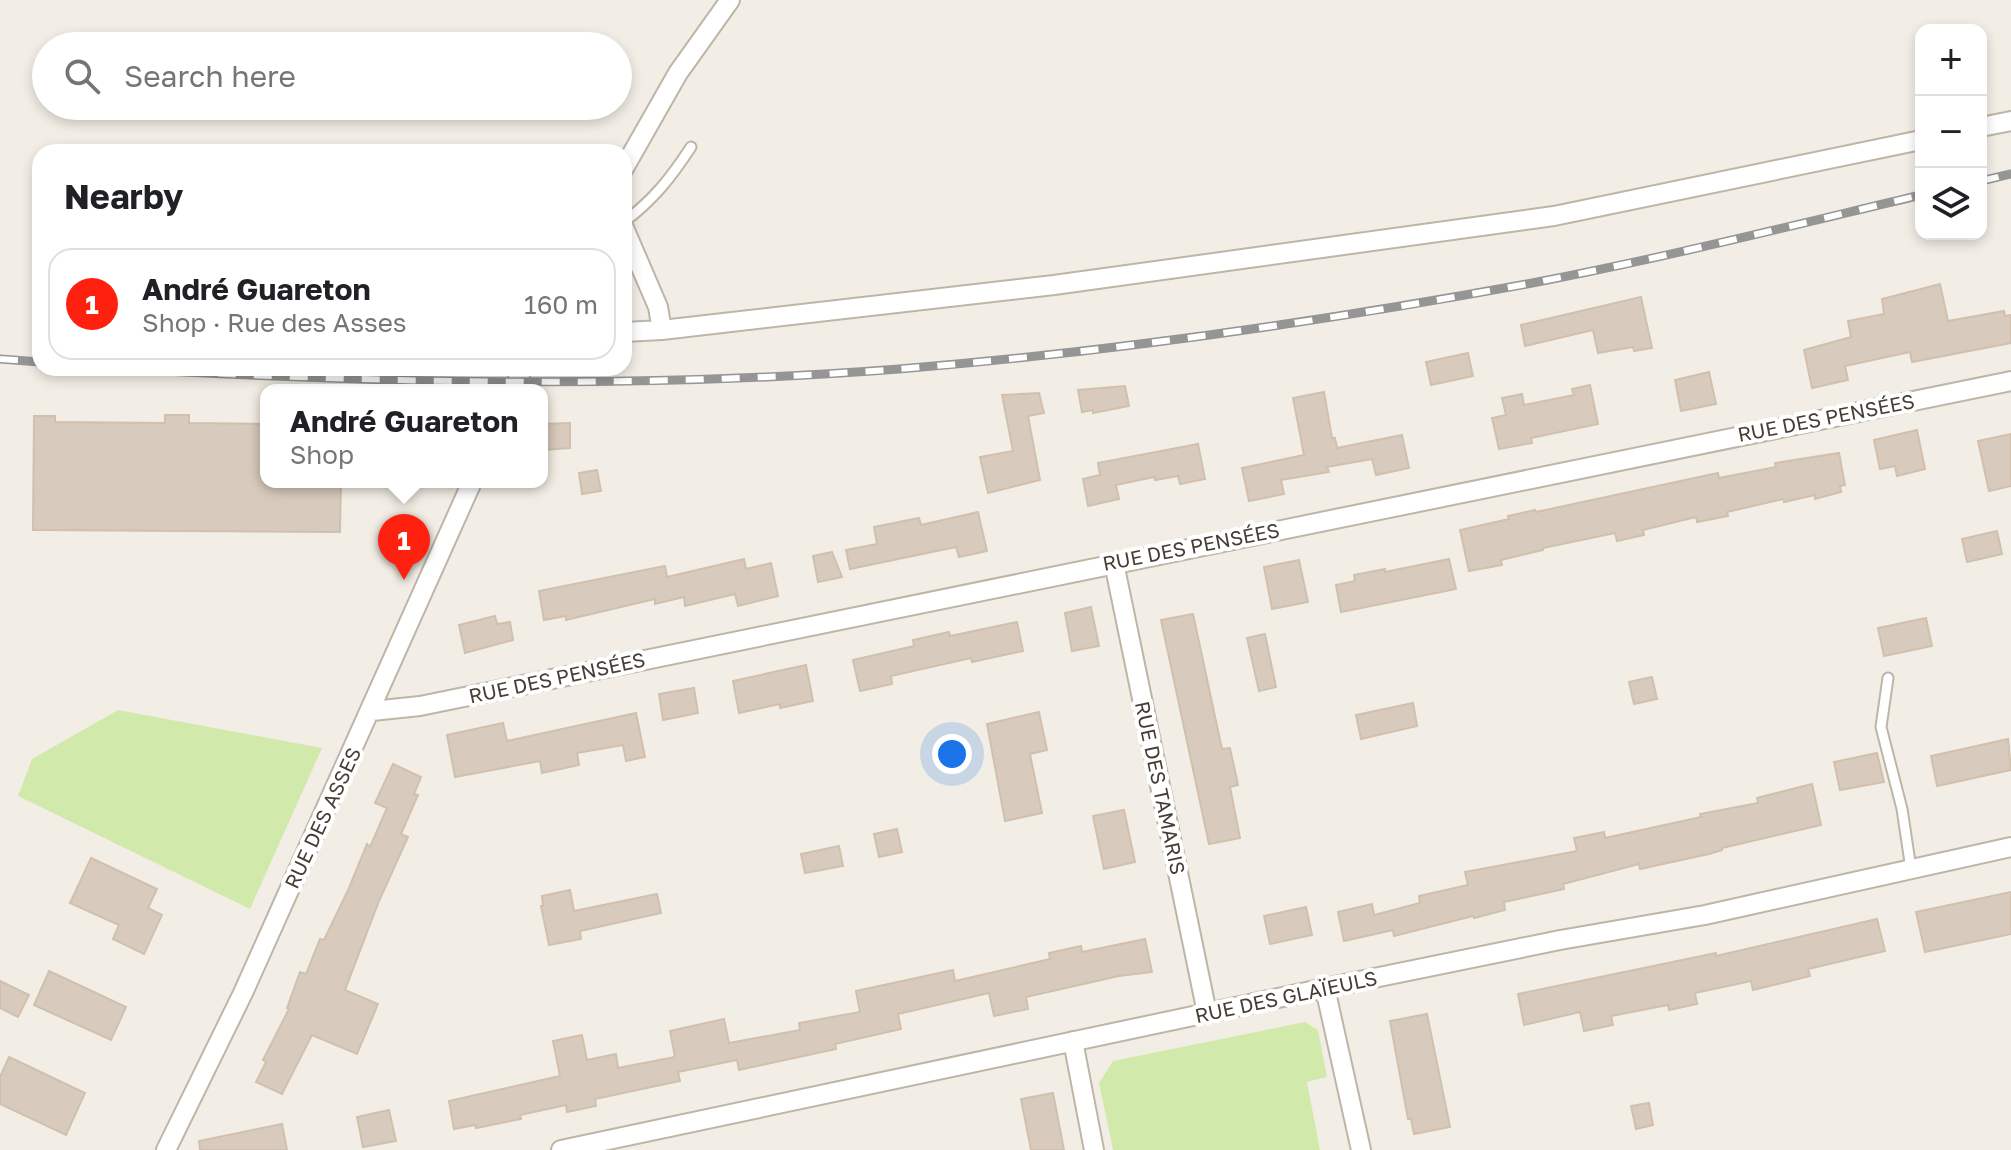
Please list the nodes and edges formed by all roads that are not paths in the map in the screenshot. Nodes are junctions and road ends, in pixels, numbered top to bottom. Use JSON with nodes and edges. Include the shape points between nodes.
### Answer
{"nodes":[{"id":1,"x":730,"y":0,"type":"edge"},
{"id":2,"x":2011,"y":121,"type":"edge"},
{"id":3,"x":1987,"y":126,"type":"edge"},
{"id":4,"x":1915,"y":141,"type":"edge"},
{"id":5,"x":691,"y":147,"type":"dead end"},
{"id":6,"x":632,"y":154,"type":"edge"},
{"id":7,"x":632,"y":218,"type":"edge"},
{"id":8,"x":632,"y":244,"type":"edge"},
{"id":9,"x":662,"y":330,"type":"junction"},
{"id":10,"x":632,"y":332,"type":"edge"},
{"id":11,"x":2011,"y":381,"type":"edge"},
{"id":12,"x":469,"y":488,"type":"edge"},
{"id":13,"x":1114,"y":563,"type":"junction"},
{"id":14,"x":1888,"y":678,"type":"dead end"},
{"id":15,"x":372,"y":711,"type":"junction"},
{"id":16,"x":2011,"y":847,"type":"edge"},
{"id":17,"x":1911,"y":869,"type":"junction"},
{"id":18,"x":1325,"y":988,"type":"junction"},
{"id":19,"x":1207,"y":1013,"type":"junction"},
{"id":20,"x":1073,"y":1041,"type":"junction"},
{"id":21,"x":166,"y":1150,"type":"edge"},
{"id":22,"x":561,"y":1150,"type":"edge"},
{"id":23,"x":1094,"y":1150,"type":"edge"},
{"id":24,"x":1361,"y":1150,"type":"edge"}],
"edges":[{"from":1,"to":6,"type":"street","via":[[678,73]]},
{"from":2,"to":3,"type":"street"},
{"from":4,"to":9,"type":"street","via":[[1554,216],[1038,287]]},
{"from":5,"to":7,"type":"lane","via":[[652,201]]},
{"from":8,"to":9,"type":"street"},
{"from":9,"to":10,"type":"street"},
{"from":11,"to":13,"type":"street","name":"RUE DES PENSÉES"},
{"from":12,"to":15,"type":"street","name":"RUE DES ASSES"},
{"from":13,"to":15,"type":"street","name":"RUE DES PENSÉES","via":[[420,706]]},
{"from":13,"to":19,"type":"street","name":"RUE DES TAMARIS"},
{"from":14,"to":17,"type":"lane","via":[[1881,727]]},
{"from":15,"to":21,"type":"street","name":"RUE DES ASSES"},
{"from":16,"to":17,"type":"street","name":"RUE DES GLAÏEULS"},
{"from":17,"to":18,"type":"street","name":"RUE DES GLAÏEULS","via":[[1705,915]]},
{"from":18,"to":19,"type":"street","name":"RUE DES GLAÏEULS"},
{"from":18,"to":24,"type":"street"},
{"from":19,"to":20,"type":"street","name":"RUE DES GLAÏEULS"},
{"from":20,"to":22,"type":"street","name":"RUE DES GLAÏEULS"},
{"from":20,"to":23,"type":"street"}]}
